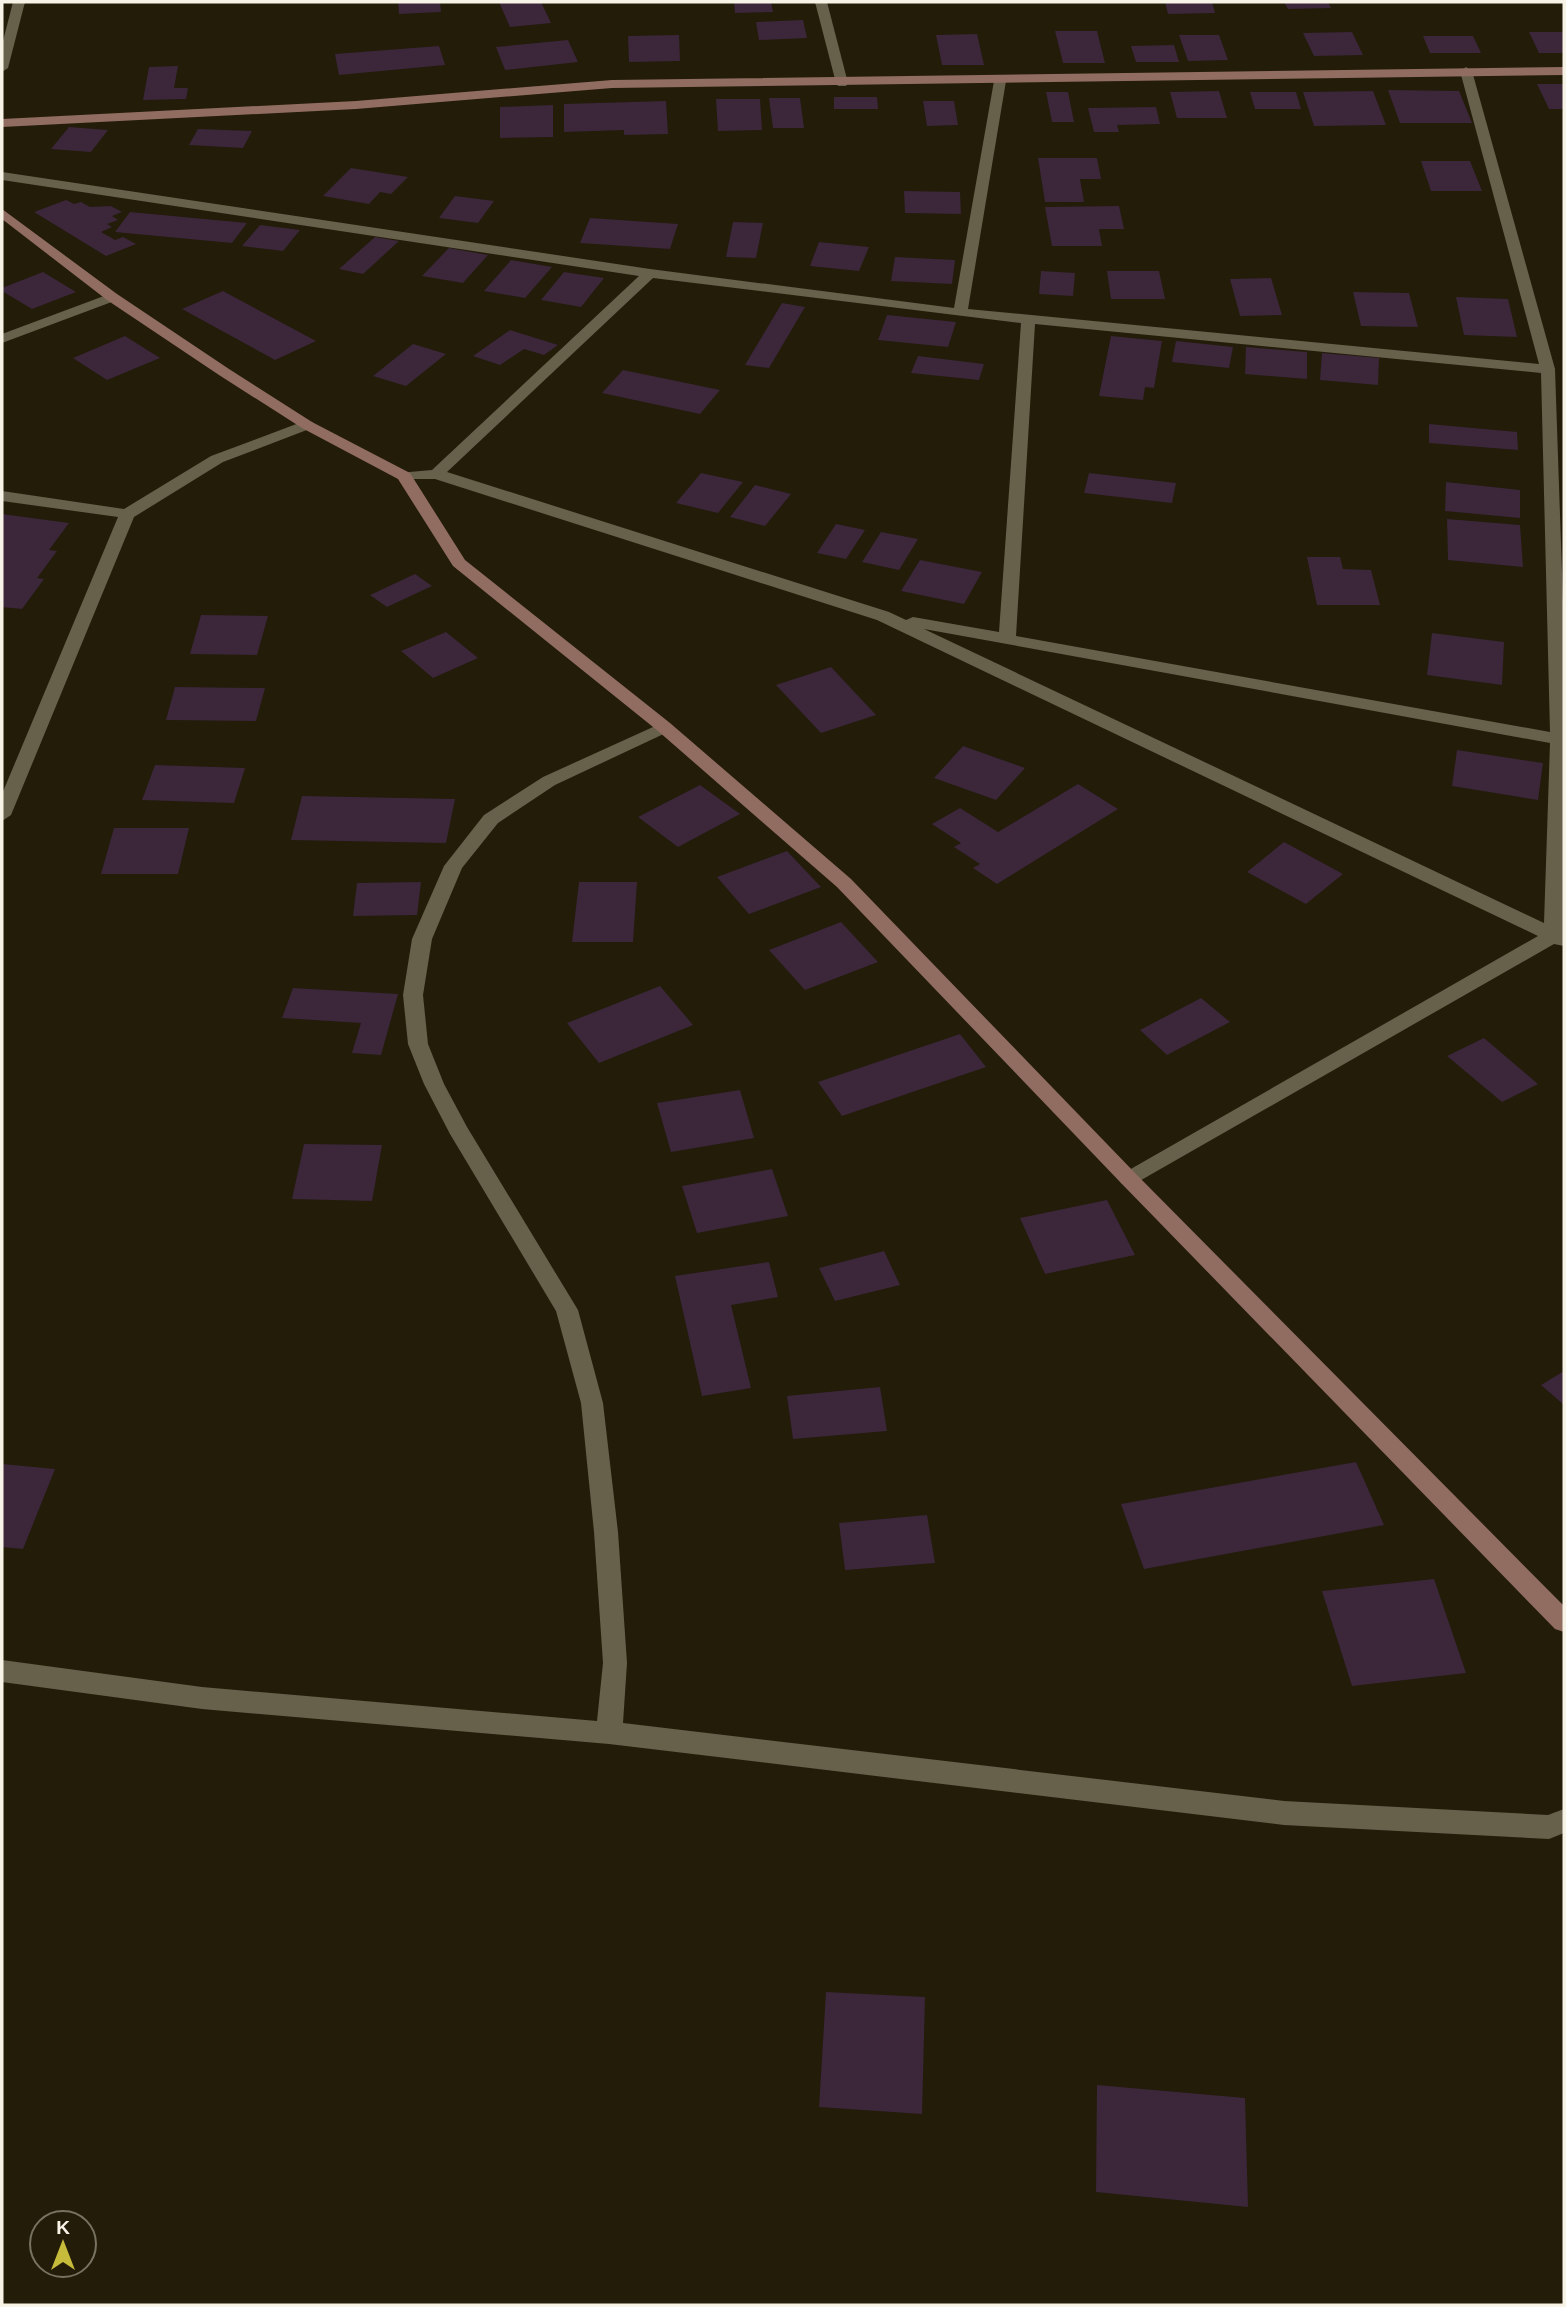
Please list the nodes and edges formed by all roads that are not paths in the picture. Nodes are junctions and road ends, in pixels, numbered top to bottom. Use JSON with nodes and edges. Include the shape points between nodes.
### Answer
{"nodes":[{"id":1,"x":19,"y":2,"type":"edge"},
{"id":2,"x":821,"y":2,"type":"edge"},
{"id":3,"x":2,"y":68,"type":"edge"},
{"id":4,"x":1466,"y":71,"type":"junction"},
{"id":5,"x":1564,"y":71,"type":"edge"},
{"id":6,"x":1000,"y":81,"type":"junction"},
{"id":7,"x":842,"y":83,"type":"junction"},
{"id":8,"x":2,"y":123,"type":"edge"},
{"id":9,"x":2,"y":176,"type":"edge"},
{"id":10,"x":2,"y":213,"type":"edge"},
{"id":11,"x":650,"y":273,"type":"junction"},
{"id":12,"x":112,"y":297,"type":"junction"},
{"id":13,"x":960,"y":313,"type":"junction"},
{"id":14,"x":1028,"y":320,"type":"junction"},
{"id":15,"x":2,"y":340,"type":"edge"},
{"id":16,"x":1548,"y":369,"type":"junction"},
{"id":17,"x":307,"y":425,"type":"junction"},
{"id":18,"x":436,"y":474,"type":"junction"},
{"id":19,"x":404,"y":476,"type":"junction"},
{"id":20,"x":2,"y":496,"type":"edge"},
{"id":21,"x":127,"y":514,"type":"junction"},
{"id":22,"x":883,"y":616,"type":"junction"},
{"id":23,"x":1007,"y":640,"type":"junction"},
{"id":24,"x":664,"y":727,"type":"junction"},
{"id":25,"x":1562,"y":740,"type":"edge"},
{"id":26,"x":2,"y":815,"type":"edge"},
{"id":27,"x":1559,"y":938,"type":"edge"},
{"id":28,"x":1129,"y":1179,"type":"junction"},
{"id":29,"x":1564,"y":1622,"type":"edge"},
{"id":30,"x":2,"y":1671,"type":"edge"},
{"id":31,"x":609,"y":1733,"type":"junction"},
{"id":32,"x":1564,"y":1821,"type":"edge"}],
"edges":[{"from":1,"to":3,"type":"street"},
{"from":2,"to":7,"type":"street"},
{"from":4,"to":5,"type":"street"},
{"from":4,"to":6,"type":"street"},
{"from":4,"to":16,"type":"street"},
{"from":6,"to":7,"type":"street"},
{"from":6,"to":13,"type":"street"},
{"from":7,"to":8,"type":"street","via":[[612,85],[356,106]]},
{"from":9,"to":11,"type":"street"},
{"from":10,"to":12,"type":"street"},
{"from":11,"to":13,"type":"street"},
{"from":11,"to":18,"type":"street"},
{"from":12,"to":15,"type":"street"},
{"from":12,"to":17,"type":"street"},
{"from":13,"to":14,"type":"street"},
{"from":14,"to":16,"type":"street"},
{"from":14,"to":23,"type":"street"},
{"from":16,"to":25,"type":"street"},
{"from":17,"to":19,"type":"street"},
{"from":17,"to":21,"type":"street","via":[[217,458]]},
{"from":18,"to":19,"type":"street"},
{"from":18,"to":22,"type":"street"},
{"from":19,"to":24,"type":"street","via":[[459,563]]},
{"from":20,"to":21,"type":"street"},
{"from":21,"to":26,"type":"street"},
{"from":22,"to":23,"type":"street"},
{"from":22,"to":27,"type":"street"},
{"from":23,"to":25,"type":"street"},
{"from":24,"to":28,"type":"street","via":[[844,883]]},
{"from":24,"to":31,"type":"street","via":[[549,781],[491,819],[453,866],[422,939],[413,995],[418,1044],[434,1084],[567,1310],[592,1403],[615,1663]]},
{"from":25,"to":27,"type":"street"},
{"from":27,"to":28,"type":"street"},
{"from":28,"to":29,"type":"street"},
{"from":30,"to":31,"type":"street","via":[[202,1698]]},
{"from":31,"to":32,"type":"street","via":[[1284,1812],[1549,1827]]}]}
